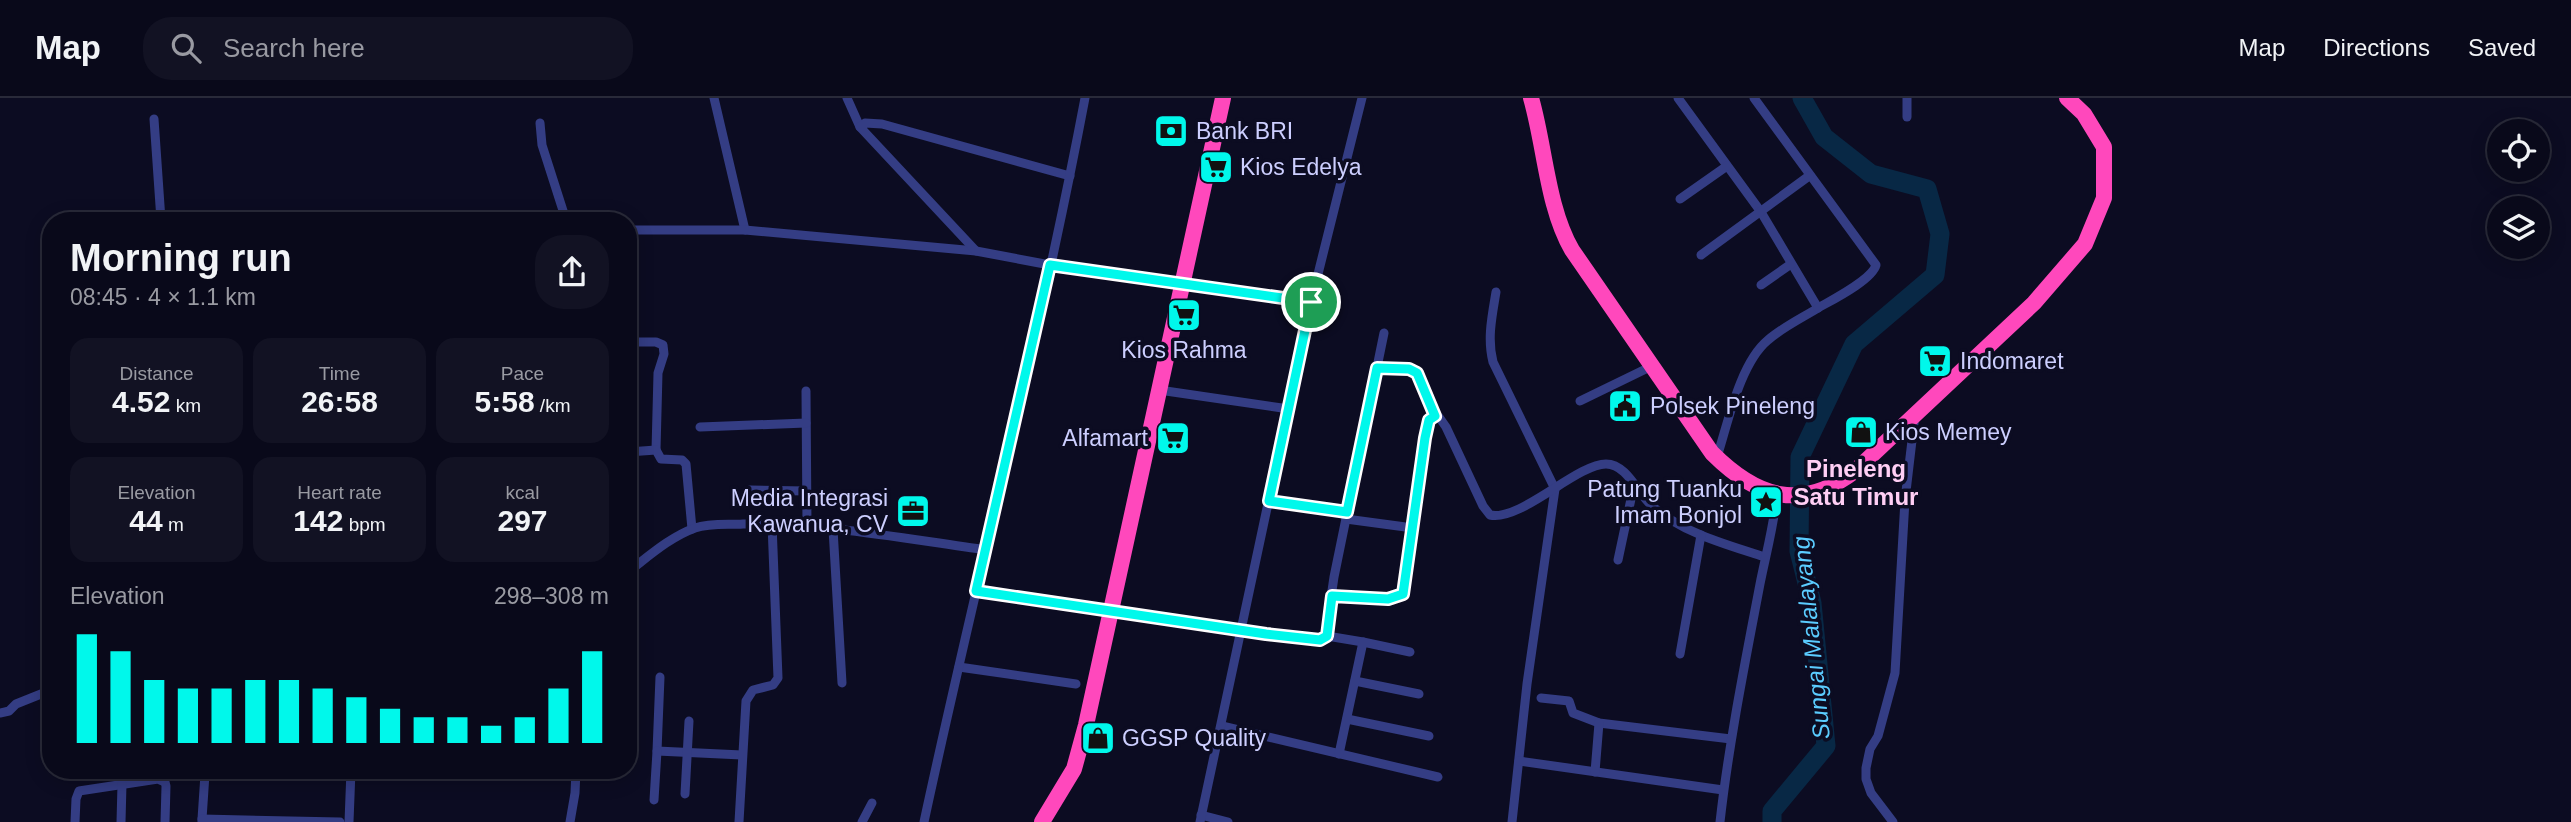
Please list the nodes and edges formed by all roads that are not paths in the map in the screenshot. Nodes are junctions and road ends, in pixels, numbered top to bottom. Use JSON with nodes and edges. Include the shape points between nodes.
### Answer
{"nodes":[{"id":1,"x":714,"y":98,"type":"edge"},
{"id":2,"x":847,"y":98,"type":"edge"},
{"id":3,"x":1086,"y":98,"type":"edge"},
{"id":4,"x":1223,"y":98,"type":"edge"},
{"id":5,"x":1362,"y":98,"type":"edge"},
{"id":6,"x":1531,"y":98,"type":"edge"},
{"id":7,"x":1678,"y":98,"type":"edge"},
{"id":8,"x":1754,"y":98,"type":"edge"},
{"id":9,"x":1907,"y":98,"type":"edge"},
{"id":10,"x":2067,"y":98,"type":"edge"},
{"id":11,"x":1907,"y":117,"type":"dead end"},
{"id":12,"x":154,"y":120,"type":"dead end"},
{"id":13,"x":540,"y":123,"type":"dead end"},
{"id":14,"x":860,"y":127,"type":"junction"},
{"id":15,"x":1727,"y":166,"type":"junction"},
{"id":16,"x":1070,"y":176,"type":"junction"},
{"id":17,"x":1809,"y":176,"type":"junction"},
{"id":18,"x":1680,"y":199,"type":"dead end"},
{"id":19,"x":160,"y":212,"type":"edge"},
{"id":20,"x":563,"y":212,"type":"edge"},
{"id":21,"x":1761,"y":212,"type":"junction"},
{"id":22,"x":637,"y":230,"type":"edge"},
{"id":23,"x":745,"y":230,"type":"junction"},
{"id":24,"x":976,"y":251,"type":"junction"},
{"id":25,"x":1701,"y":255,"type":"dead end"},
{"id":26,"x":1791,"y":264,"type":"junction"},
{"id":27,"x":1050,"y":265,"type":"junction"},
{"id":28,"x":1182,"y":284,"type":"junction"},
{"id":29,"x":1762,"y":285,"type":"dead end"},
{"id":30,"x":1496,"y":292,"type":"dead end"},
{"id":31,"x":1311,"y":302,"type":"junction"},
{"id":32,"x":1818,"y":308,"type":"junction"},
{"id":33,"x":1384,"y":333,"type":"dead end"},
{"id":34,"x":637,"y":342,"type":"edge"},
{"id":35,"x":1652,"y":366,"type":"junction"},
{"id":36,"x":1377,"y":368,"type":"junction"},
{"id":37,"x":1159,"y":390,"type":"junction"},
{"id":38,"x":806,"y":391,"type":"dead end"},
{"id":39,"x":1580,"y":401,"type":"dead end"},
{"id":40,"x":1289,"y":409,"type":"junction"},
{"id":41,"x":1915,"y":414,"type":"junction"},
{"id":42,"x":1435,"y":416,"type":"junction"},
{"id":43,"x":806,"y":423,"type":"junction"},
{"id":44,"x":699,"y":427,"type":"dead end"},
{"id":45,"x":656,"y":450,"type":"junction"},
{"id":46,"x":637,"y":451,"type":"edge"},
{"id":47,"x":1717,"y":457,"type":"junction"},
{"id":48,"x":1634,"y":485,"type":"junction"},
{"id":49,"x":1555,"y":489,"type":"junction"},
{"id":50,"x":750,"y":491,"type":"dead end"},
{"id":51,"x":806,"y":491,"type":"junction"},
{"id":52,"x":1782,"y":495,"type":"junction"},
{"id":53,"x":1269,"y":501,"type":"junction"},
{"id":54,"x":1347,"y":516,"type":"junction"},
{"id":55,"x":772,"y":524,"type":"junction"},
{"id":56,"x":807,"y":526,"type":"junction"},
{"id":57,"x":1413,"y":528,"type":"junction"},
{"id":58,"x":692,"y":529,"type":"junction"},
{"id":59,"x":833,"y":529,"type":"junction"},
{"id":60,"x":1701,"y":535,"type":"junction"},
{"id":61,"x":987,"y":550,"type":"junction"},
{"id":62,"x":1765,"y":557,"type":"junction"},
{"id":63,"x":1618,"y":560,"type":"dead end"},
{"id":64,"x":637,"y":565,"type":"edge"},
{"id":65,"x":976,"y":591,"type":"junction"},
{"id":66,"x":1332,"y":596,"type":"junction"},
{"id":67,"x":1110,"y":610,"type":"junction"},
{"id":68,"x":1240,"y":630,"type":"junction"},
{"id":69,"x":1327,"y":636,"type":"junction"},
{"id":70,"x":1363,"y":642,"type":"junction"},
{"id":71,"x":1410,"y":652,"type":"dead end"},
{"id":72,"x":1680,"y":654,"type":"dead end"},
{"id":73,"x":959,"y":667,"type":"junction"},
{"id":74,"x":660,"y":677,"type":"dead end"},
{"id":75,"x":1355,"y":681,"type":"junction"},
{"id":76,"x":842,"y":683,"type":"dead end"},
{"id":77,"x":1076,"y":684,"type":"dead end"},
{"id":78,"x":42,"y":694,"type":"edge"},
{"id":79,"x":1419,"y":695,"type":"dead end"},
{"id":80,"x":1541,"y":698,"type":"dead end"},
{"id":81,"x":0,"y":713,"type":"edge"},
{"id":82,"x":1347,"y":719,"type":"junction"},
{"id":83,"x":689,"y":720,"type":"dead end"},
{"id":84,"x":1599,"y":723,"type":"junction"},
{"id":85,"x":1222,"y":726,"type":"junction"},
{"id":86,"x":1429,"y":736,"type":"dead end"},
{"id":87,"x":1731,"y":739,"type":"junction"},
{"id":88,"x":657,"y":751,"type":"junction"},
{"id":89,"x":687,"y":752,"type":"junction"},
{"id":90,"x":1339,"y":754,"type":"junction"},
{"id":91,"x":742,"y":755,"type":"junction"},
{"id":92,"x":1519,"y":761,"type":"junction"},
{"id":93,"x":1595,"y":772,"type":"junction"},
{"id":94,"x":1438,"y":777,"type":"dead end"},
{"id":95,"x":205,"y":779,"type":"edge"},
{"id":96,"x":351,"y":779,"type":"edge"},
{"id":97,"x":576,"y":779,"type":"edge"},
{"id":98,"x":122,"y":784,"type":"junction"},
{"id":99,"x":1723,"y":790,"type":"junction"},
{"id":100,"x":685,"y":794,"type":"dead end"},
{"id":101,"x":654,"y":800,"type":"dead end"},
{"id":102,"x":873,"y":803,"type":"dead end"},
{"id":103,"x":1201,"y":819,"type":"edge"},
{"id":104,"x":202,"y":820,"type":"edge"},
{"id":105,"x":75,"y":822,"type":"edge"},
{"id":106,"x":121,"y":822,"type":"edge"},
{"id":107,"x":165,"y":822,"type":"edge"},
{"id":108,"x":340,"y":822,"type":"edge"},
{"id":109,"x":349,"y":822,"type":"edge"},
{"id":110,"x":569,"y":822,"type":"edge"},
{"id":111,"x":738,"y":822,"type":"edge"},
{"id":112,"x":862,"y":822,"type":"edge"},
{"id":113,"x":924,"y":822,"type":"edge"},
{"id":114,"x":1042,"y":822,"type":"edge"},
{"id":115,"x":1228,"y":822,"type":"edge"},
{"id":116,"x":1512,"y":822,"type":"edge"},
{"id":117,"x":1720,"y":822,"type":"edge"},
{"id":118,"x":1893,"y":822,"type":"edge"}],
"edges":[{"from":1,"to":23,"type":"street"},
{"from":2,"to":14,"type":"street"},
{"from":3,"to":16,"type":"street"},
{"from":4,"to":28,"type":"highway"},
{"from":5,"to":31,"type":"street"},
{"from":6,"to":35,"type":"highway","via":[[1566,237]]},
{"from":7,"to":15,"type":"street"},
{"from":8,"to":17,"type":"street"},
{"from":9,"to":11,"type":"street"},
{"from":10,"to":41,"type":"highway","via":[[2084,114],[2104,147],[2104,198],[2085,244],[2035,303]]},
{"from":12,"to":19,"type":"street"},
{"from":13,"to":20,"type":"street","via":[[542,145]]},
{"from":14,"to":16,"type":"street","via":[[882,124]]},
{"from":14,"to":24,"type":"street"},
{"from":15,"to":18,"type":"street"},
{"from":15,"to":21,"type":"street"},
{"from":16,"to":27,"type":"street"},
{"from":17,"to":21,"type":"street"},
{"from":17,"to":32,"type":"street","via":[[1876,267]]},
{"from":21,"to":25,"type":"street"},
{"from":21,"to":26,"type":"street"},
{"from":22,"to":23,"type":"street"},
{"from":23,"to":24,"type":"street"},
{"from":24,"to":27,"type":"street"},
{"from":26,"to":29,"type":"street"},
{"from":26,"to":32,"type":"street"},
{"from":27,"to":28,"type":"street"},
{"from":27,"to":61,"type":"street"},
{"from":28,"to":31,"type":"street"},
{"from":28,"to":37,"type":"highway"},
{"from":30,"to":49,"type":"street","via":[[1490,330],[1493,362]]},
{"from":31,"to":40,"type":"street"},
{"from":32,"to":47,"type":"street","via":[[1758,351],[1743,380]]},
{"from":33,"to":36,"type":"street"},
{"from":34,"to":45,"type":"street","via":[[663,345]]},
{"from":35,"to":39,"type":"street"},
{"from":35,"to":47,"type":"highway"},
{"from":36,"to":42,"type":"street","via":[[1417,373]]},
{"from":36,"to":54,"type":"street"},
{"from":37,"to":40,"type":"street"},
{"from":37,"to":67,"type":"highway"},
{"from":38,"to":43,"type":"street"},
{"from":40,"to":53,"type":"street"},
{"from":41,"to":52,"type":"highway","via":[[1836,486],[1812,494]]},
{"from":41,"to":118,"type":"street","via":[[1895,673],[1866,768],[1871,793]]},
{"from":42,"to":49,"type":"street","via":[[1446,426],[1490,515],[1503,515]]},
{"from":42,"to":57,"type":"street","via":[[1427,425]]},
{"from":43,"to":44,"type":"street"},
{"from":43,"to":51,"type":"street"},
{"from":45,"to":46,"type":"street"},
{"from":45,"to":58,"type":"street","via":[[661,459],[686,464]]},
{"from":47,"to":52,"type":"highway","via":[[1757,487]]},
{"from":48,"to":49,"type":"street","via":[[1622,470],[1606,464]]},
{"from":48,"to":60,"type":"street","via":[[1661,513]]},
{"from":48,"to":63,"type":"street"},
{"from":49,"to":92,"type":"street"},
{"from":50,"to":51,"type":"street"},
{"from":51,"to":56,"type":"street"},
{"from":52,"to":62,"type":"street"},
{"from":53,"to":54,"type":"street"},
{"from":53,"to":68,"type":"street"},
{"from":54,"to":57,"type":"street"},
{"from":54,"to":66,"type":"street"},
{"from":55,"to":56,"type":"street"},
{"from":55,"to":58,"type":"street"},
{"from":55,"to":91,"type":"street","via":[[778,678],[747,698]]},
{"from":56,"to":59,"type":"street"},
{"from":57,"to":66,"type":"street","via":[[1403,594],[1388,599]]},
{"from":58,"to":64,"type":"street"},
{"from":59,"to":61,"type":"street"},
{"from":59,"to":76,"type":"street"},
{"from":60,"to":62,"type":"street"},
{"from":60,"to":72,"type":"street"},
{"from":61,"to":65,"type":"street"},
{"from":62,"to":87,"type":"street"},
{"from":65,"to":67,"type":"street"},
{"from":65,"to":73,"type":"street"},
{"from":66,"to":69,"type":"street"},
{"from":67,"to":68,"type":"street"},
{"from":67,"to":114,"type":"highway","via":[[1074,769]]},
{"from":68,"to":69,"type":"street","via":[[1317,639]]},
{"from":68,"to":85,"type":"street"},
{"from":69,"to":70,"type":"street"},
{"from":70,"to":71,"type":"street"},
{"from":70,"to":75,"type":"street"},
{"from":73,"to":77,"type":"street"},
{"from":73,"to":113,"type":"street"},
{"from":74,"to":88,"type":"street"},
{"from":75,"to":79,"type":"street"},
{"from":75,"to":82,"type":"street"},
{"from":78,"to":81,"type":"street"},
{"from":80,"to":84,"type":"street","via":[[1569,701],[1573,713]]},
{"from":82,"to":86,"type":"street"},
{"from":82,"to":90,"type":"street"},
{"from":83,"to":89,"type":"street"},
{"from":84,"to":87,"type":"street"},
{"from":84,"to":93,"type":"street"},
{"from":85,"to":90,"type":"street"},
{"from":85,"to":103,"type":"street"},
{"from":87,"to":99,"type":"street"},
{"from":88,"to":89,"type":"street"},
{"from":88,"to":101,"type":"street"},
{"from":89,"to":91,"type":"street"},
{"from":89,"to":100,"type":"street"},
{"from":90,"to":94,"type":"street"},
{"from":91,"to":111,"type":"street"},
{"from":92,"to":93,"type":"street"},
{"from":92,"to":116,"type":"street"},
{"from":93,"to":99,"type":"street"},
{"from":95,"to":104,"type":"street"},
{"from":96,"to":109,"type":"street"},
{"from":97,"to":110,"type":"street"},
{"from":98,"to":105,"type":"street","via":[[79,791]]},
{"from":98,"to":106,"type":"street"},
{"from":98,"to":107,"type":"street","via":[[164,782]]},
{"from":99,"to":117,"type":"street"},
{"from":102,"to":112,"type":"street"},
{"from":103,"to":115,"type":"street"},
{"from":104,"to":108,"type":"street"}]}
